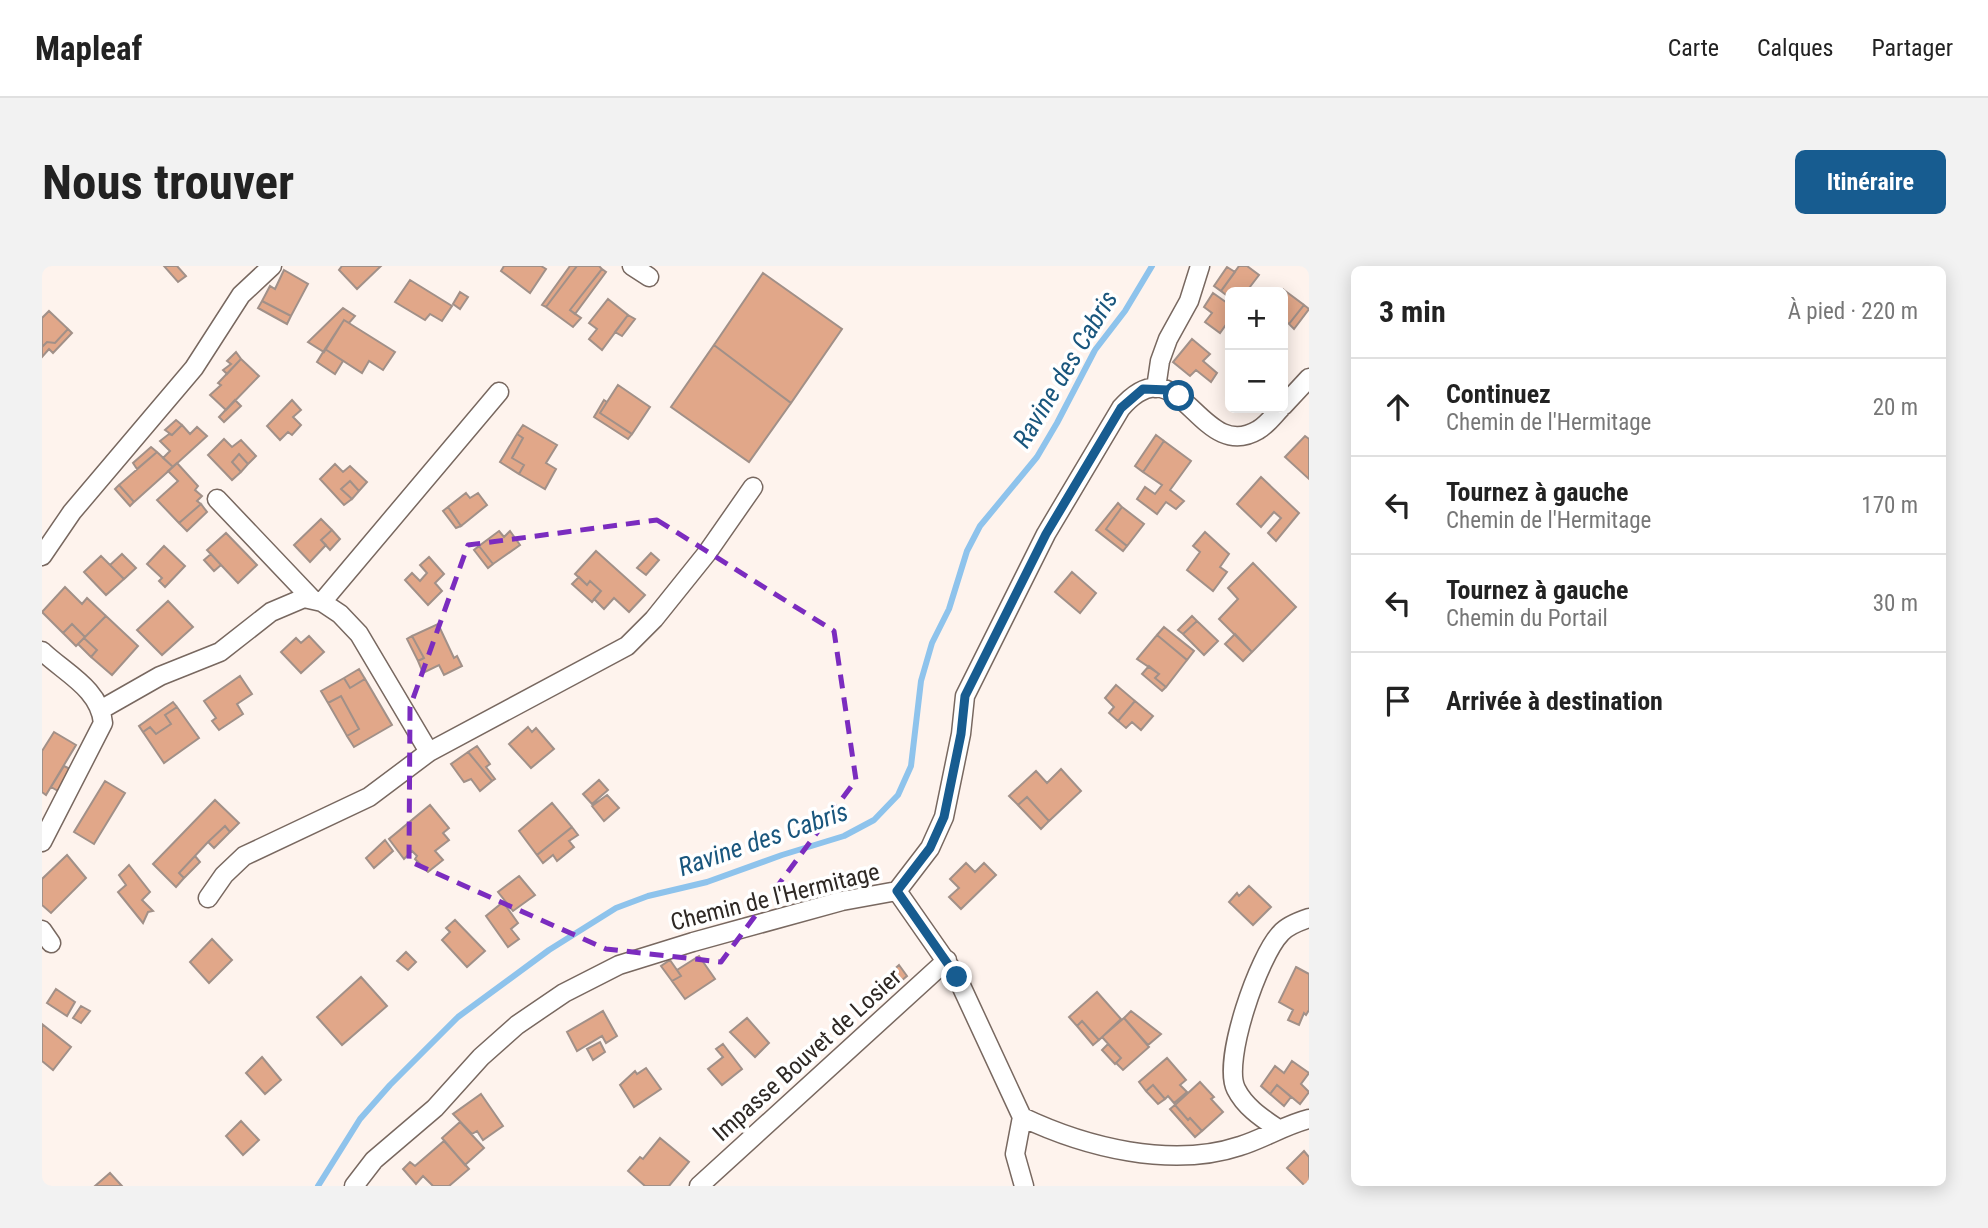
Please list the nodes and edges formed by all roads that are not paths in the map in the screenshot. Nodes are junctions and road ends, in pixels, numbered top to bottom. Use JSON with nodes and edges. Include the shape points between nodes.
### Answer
{"nodes":[{"id":1,"x":272,"y":266,"type":"edge"},
{"id":2,"x":632,"y":266,"type":"edge"},
{"id":3,"x":1200,"y":266,"type":"edge"},
{"id":4,"x":649,"y":277,"type":"dead end"},
{"id":5,"x":1309,"y":378,"type":"edge"},
{"id":6,"x":1156,"y":388,"type":"junction"},
{"id":7,"x":499,"y":392,"type":"dead end"},
{"id":8,"x":1288,"y":401,"type":"edge"},
{"id":9,"x":1277,"y":413,"type":"edge"},
{"id":10,"x":753,"y":488,"type":"dead end"},
{"id":11,"x":217,"y":499,"type":"dead end"},
{"id":12,"x":42,"y":556,"type":"edge"},
{"id":13,"x":318,"y":601,"type":"junction"},
{"id":14,"x":42,"y":650,"type":"edge"},
{"id":15,"x":102,"y":709,"type":"junction"},
{"id":16,"x":429,"y":751,"type":"junction"},
{"id":17,"x":42,"y":842,"type":"edge"},
{"id":18,"x":897,"y":891,"type":"junction"},
{"id":19,"x":208,"y":898,"type":"dead end"},
{"id":20,"x":1309,"y":918,"type":"edge"},
{"id":21,"x":947,"y":960,"type":"junction"},
{"id":22,"x":1022,"y":1116,"type":"junction"},
{"id":23,"x":1309,"y":1119,"type":"edge"},
{"id":24,"x":1278,"y":1129,"type":"junction"},
{"id":25,"x":354,"y":1186,"type":"edge"},
{"id":26,"x":699,"y":1186,"type":"edge"},
{"id":27,"x":1024,"y":1186,"type":"edge"}],
"edges":[{"from":1,"to":12,"type":"street","via":[[241,295],[194,368],[72,512]]},
{"from":2,"to":4,"type":"street"},
{"from":3,"to":6,"type":"street","via":[[1189,301],[1164,350]]},
{"from":5,"to":8,"type":"street"},
{"from":6,"to":9,"type":"street","via":[[1179,396],[1217,433],[1228,436],[1250,435]]},
{"from":6,"to":18,"type":"street","name":"Chemin de l'Hermitage","via":[[1143,389],[1121,408],[1046,534],[965,696],[944,817],[930,848]]},
{"from":7,"to":13,"type":"street"},
{"from":10,"to":16,"type":"street","via":[[700,562],[627,646]]},
{"from":11,"to":13,"type":"street"},
{"from":13,"to":15,"type":"street","via":[[304,598],[280,607],[220,652],[160,676]]},
{"from":13,"to":16,"type":"street","via":[[340,614],[359,634]]},
{"from":14,"to":15,"type":"street","via":[[86,688]]},
{"from":15,"to":17,"type":"street","via":[[103,723],[96,740]]},
{"from":16,"to":19,"type":"street","via":[[369,797],[244,856]]},
{"from":18,"to":21,"type":"street"},
{"from":18,"to":25,"type":"street","name":"Chemin de l'Hermitage","via":[[842,901],[693,942],[619,965],[564,993],[481,1057],[435,1108],[374,1160]]},
{"from":20,"to":24,"type":"street","via":[[1281,932],[1266,953],[1245,1006],[1231,1069],[1235,1088],[1251,1109]]},
{"from":21,"to":22,"type":"street"},
{"from":21,"to":26,"type":"street","name":"Impasse Bouvet de Losier"},
{"from":22,"to":24,"type":"street","via":[[1054,1132],[1101,1146],[1160,1155],[1201,1155],[1240,1146]]},
{"from":22,"to":27,"type":"street","via":[[1015,1154]]},
{"from":23,"to":24,"type":"street"}]}
